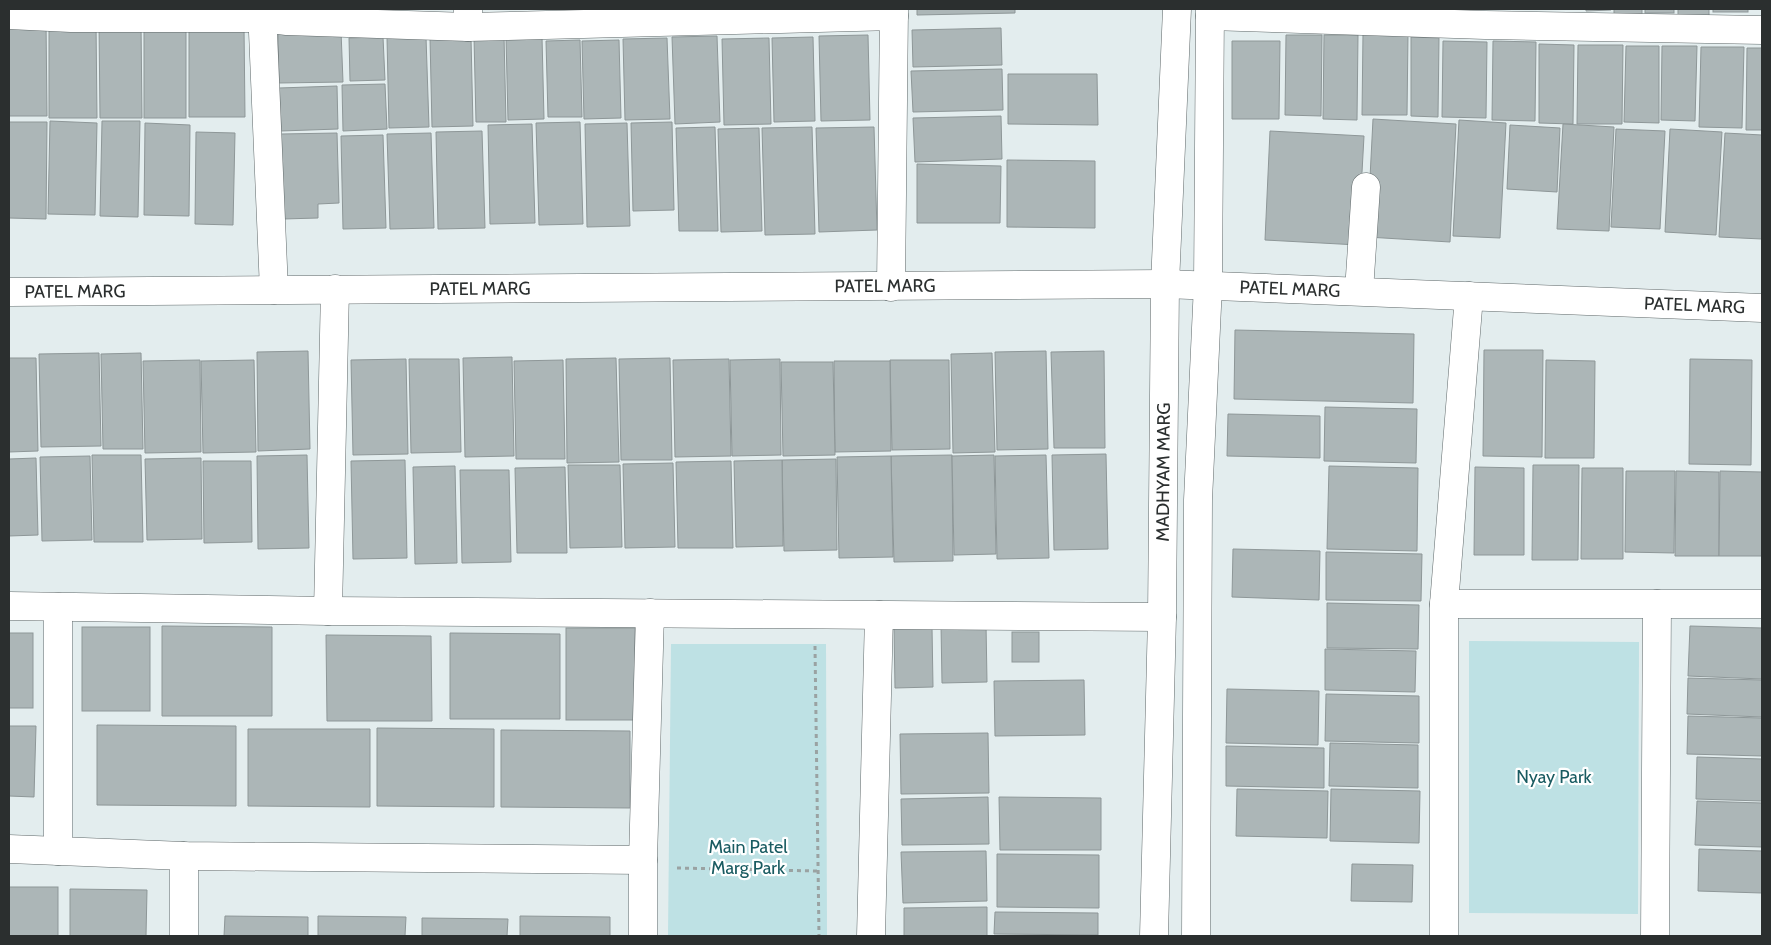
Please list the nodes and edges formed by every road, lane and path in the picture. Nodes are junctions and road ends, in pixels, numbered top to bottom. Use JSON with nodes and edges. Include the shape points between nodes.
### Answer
{"nodes":[{"id":1,"x":1177,"y":9,"type":"edge"},
{"id":2,"x":1210,"y":12,"type":"edge"},
{"id":3,"x":71,"y":13,"type":"edge"},
{"id":4,"x":894,"y":13,"type":"edge"},
{"id":5,"x":262,"y":14,"type":"edge"},
{"id":6,"x":9,"y":15,"type":"edge"},
{"id":7,"x":1485,"y":17,"type":"edge"},
{"id":8,"x":468,"y":18,"type":"edge"},
{"id":9,"x":1762,"y":30,"type":"edge"},
{"id":10,"x":1366,"y":187,"type":"dead end"},
{"id":11,"x":1165,"y":284,"type":"junction"},
{"id":12,"x":1208,"y":285,"type":"junction"},
{"id":13,"x":891,"y":287,"type":"junction"},
{"id":14,"x":335,"y":289,"type":"junction"},
{"id":15,"x":274,"y":290,"type":"junction"},
{"id":16,"x":1359,"y":291,"type":"junction"},
{"id":17,"x":9,"y":292,"type":"edge"},
{"id":18,"x":1469,"y":296,"type":"junction"},
{"id":19,"x":1762,"y":308,"type":"edge"},
{"id":20,"x":1444,"y":604,"type":"junction"},
{"id":21,"x":1657,"y":604,"type":"junction"},
{"id":22,"x":1762,"y":604,"type":"edge"},
{"id":23,"x":9,"y":606,"type":"edge"},
{"id":24,"x":58,"y":607,"type":"junction"},
{"id":25,"x":328,"y":611,"type":"junction"},
{"id":26,"x":650,"y":613,"type":"junction"},
{"id":27,"x":879,"y":615,"type":"junction"},
{"id":28,"x":1162,"y":617,"type":"junction"},
{"id":29,"x":815,"y":646,"type":"dead end"},
{"id":30,"x":9,"y":849,"type":"edge"},
{"id":31,"x":58,"y":851,"type":"junction"},
{"id":32,"x":184,"y":856,"type":"junction"},
{"id":33,"x":643,"y":860,"type":"junction"},
{"id":34,"x":677,"y":868,"type":"dead end"},
{"id":35,"x":818,"y":871,"type":"junction"},
{"id":36,"x":184,"y":936,"type":"edge"},
{"id":37,"x":643,"y":936,"type":"edge"},
{"id":38,"x":819,"y":936,"type":"edge"},
{"id":39,"x":871,"y":936,"type":"edge"},
{"id":40,"x":1154,"y":936,"type":"edge"},
{"id":41,"x":1196,"y":936,"type":"edge"},
{"id":42,"x":1444,"y":936,"type":"edge"},
{"id":43,"x":1655,"y":936,"type":"edge"}],
"edges":[{"from":1,"to":11,"type":"street","name":"MADHYAM MARG"},
{"from":2,"to":7,"type":"street"},
{"from":2,"to":12,"type":"street","name":"MADHYAM MARG"},
{"from":3,"to":5,"type":"street"},
{"from":3,"to":6,"type":"street"},
{"from":4,"to":8,"type":"street"},
{"from":4,"to":13,"type":"street"},
{"from":5,"to":8,"type":"street","via":[[287,22]]},
{"from":5,"to":15,"type":"street"},
{"from":7,"to":9,"type":"street"},
{"from":10,"to":16,"type":"street"},
{"from":11,"to":12,"type":"street","name":"PATEL MARG"},
{"from":11,"to":13,"type":"street","name":"PATEL MARG"},
{"from":11,"to":28,"type":"street","name":"MADHYAM MARG"},
{"from":12,"to":16,"type":"street","name":"PATEL MARG"},
{"from":12,"to":41,"type":"street","name":"MADHYAM MARG","via":[[1198,500]]},
{"from":13,"to":14,"type":"street","name":"PATEL MARG"},
{"from":14,"to":15,"type":"street","name":"PATEL MARG"},
{"from":14,"to":25,"type":"street"},
{"from":15,"to":17,"type":"street","name":"PATEL MARG"},
{"from":16,"to":18,"type":"street","name":"PATEL MARG"},
{"from":18,"to":19,"type":"street","name":"PATEL MARG"},
{"from":18,"to":20,"type":"street"},
{"from":20,"to":21,"type":"street"},
{"from":20,"to":42,"type":"street"},
{"from":21,"to":22,"type":"street"},
{"from":21,"to":43,"type":"street"},
{"from":23,"to":24,"type":"street"},
{"from":24,"to":25,"type":"street"},
{"from":24,"to":31,"type":"street"},
{"from":25,"to":26,"type":"street"},
{"from":26,"to":27,"type":"street"},
{"from":26,"to":33,"type":"street"},
{"from":27,"to":28,"type":"street"},
{"from":27,"to":39,"type":"street"},
{"from":28,"to":40,"type":"street","name":"MADHYAM MARG"},
{"from":29,"to":35,"type":"path"},
{"from":30,"to":31,"type":"street"},
{"from":31,"to":32,"type":"street"},
{"from":32,"to":33,"type":"street"},
{"from":32,"to":36,"type":"street"},
{"from":33,"to":37,"type":"street"},
{"from":34,"to":35,"type":"path"},
{"from":35,"to":38,"type":"path"}]}
